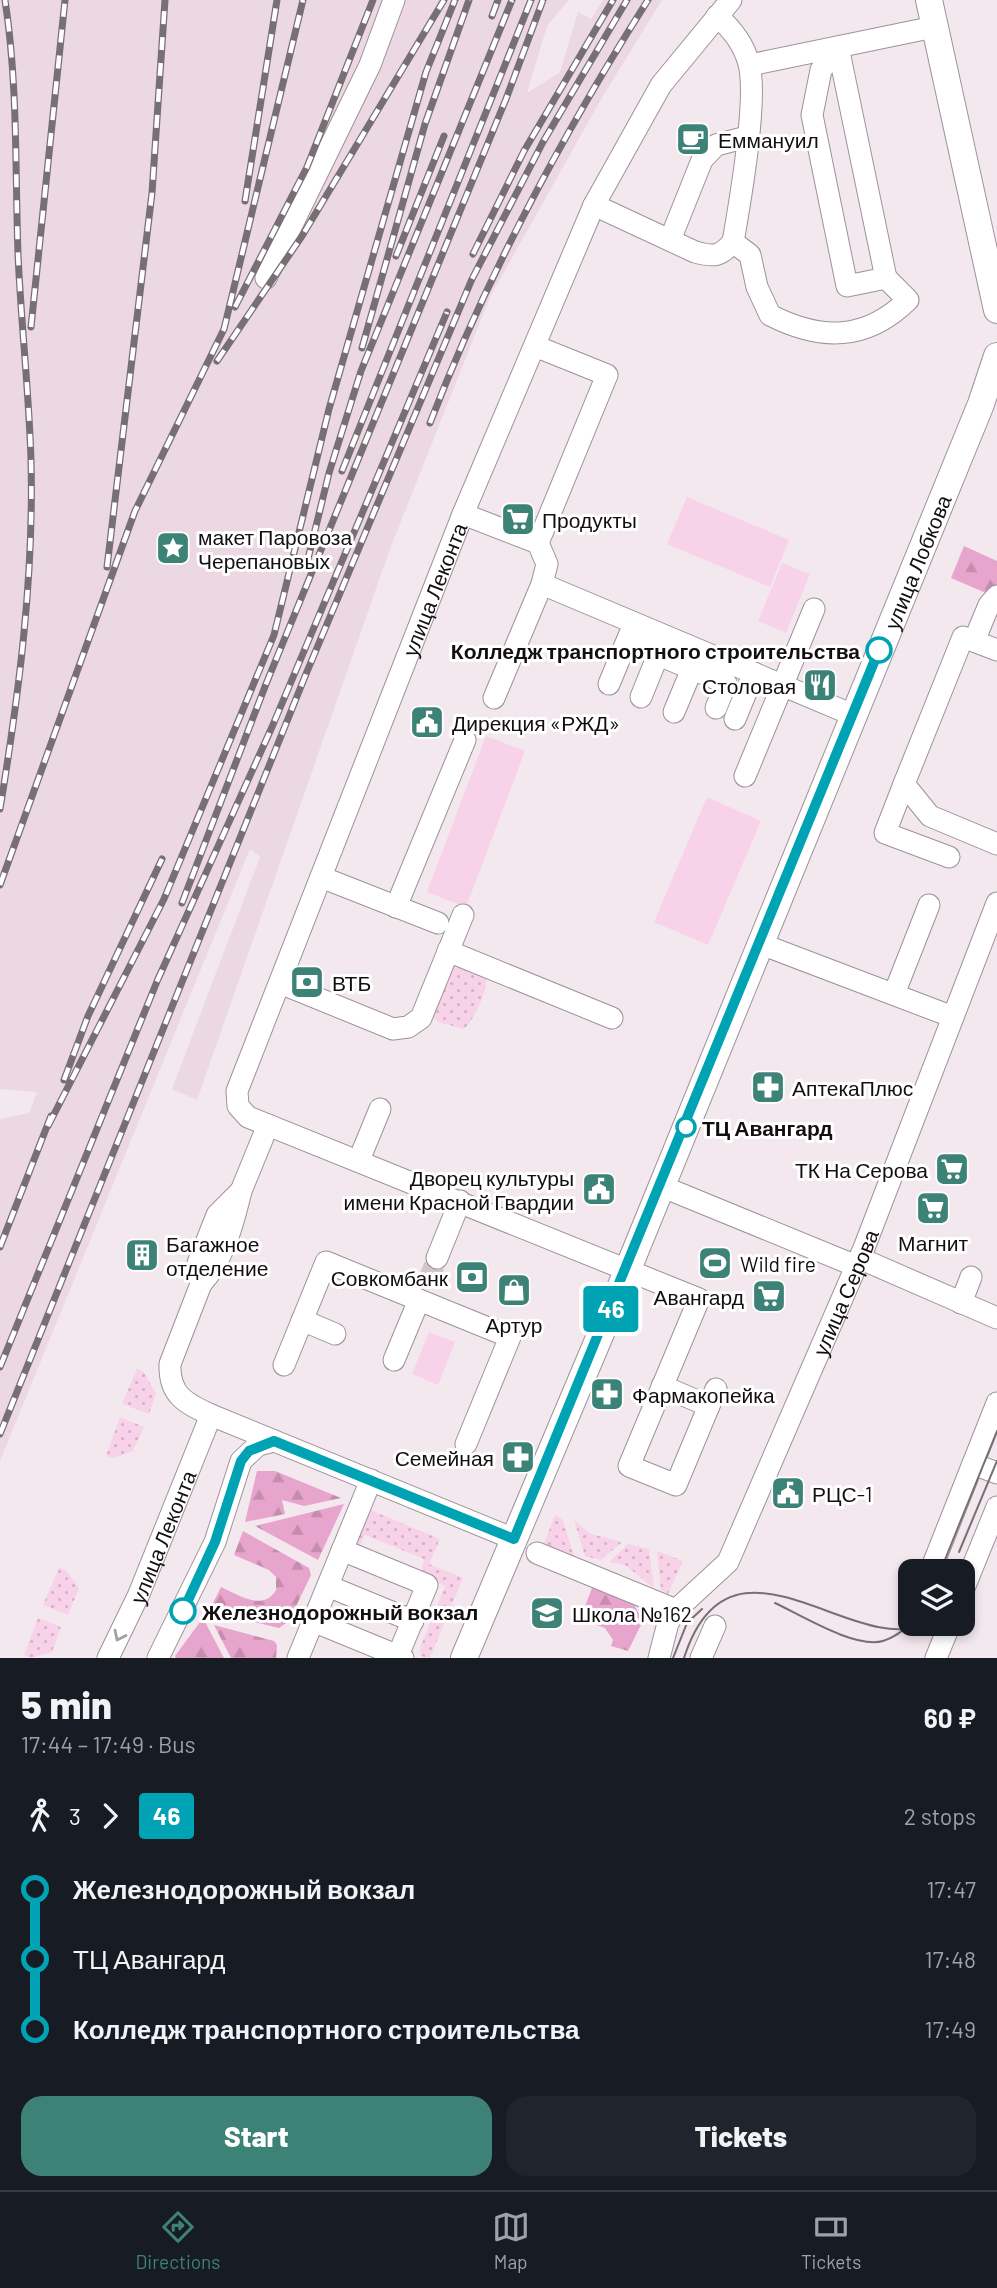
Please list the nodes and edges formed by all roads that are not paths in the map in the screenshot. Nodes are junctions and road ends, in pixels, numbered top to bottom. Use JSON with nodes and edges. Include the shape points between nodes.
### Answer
{"nodes":[{"id":1,"x":394,"y":0,"type":"edge"},
{"id":2,"x":929,"y":0,"type":"edge"},
{"id":3,"x":724,"y":8,"type":"edge"},
{"id":4,"x":934,"y":27,"type":"junction"},
{"id":5,"x":838,"y":47,"type":"junction"},
{"id":6,"x":750,"y":65,"type":"junction"},
{"id":7,"x":747,"y":137,"type":"junction"},
{"id":8,"x":598,"y":197,"type":"junction"},
{"id":9,"x":670,"y":240,"type":"junction"},
{"id":10,"x":733,"y":242,"type":"junction"},
{"id":11,"x":266,"y":278,"type":"dead end"},
{"id":12,"x":886,"y":278,"type":"junction"},
{"id":13,"x":997,"y":310,"type":"edge"},
{"id":14,"x":536,"y":346,"type":"junction"},
{"id":15,"x":997,"y":356,"type":"edge"},
{"id":16,"x":463,"y":514,"type":"junction"},
{"id":17,"x":538,"y":543,"type":"junction"},
{"id":18,"x":542,"y":584,"type":"junction"},
{"id":19,"x":997,"y":596,"type":"edge"},
{"id":20,"x":814,"y":609,"type":"dead end"},
{"id":21,"x":631,"y":633,"type":"junction"},
{"id":22,"x":974,"y":641,"type":"junction"},
{"id":23,"x":997,"y":650,"type":"edge"},
{"id":24,"x":658,"y":655,"type":"junction"},
{"id":25,"x":692,"y":669,"type":"junction"},
{"id":26,"x":754,"y":673,"type":"junction"},
{"id":27,"x":609,"y":684,"type":"dead end"},
{"id":28,"x":783,"y":685,"type":"junction"},
{"id":29,"x":640,"y":697,"type":"dead end"},
{"id":30,"x":494,"y":698,"type":"dead end"},
{"id":31,"x":716,"y":708,"type":"dead end"},
{"id":32,"x":674,"y":712,"type":"dead end"},
{"id":33,"x":853,"y":715,"type":"junction"},
{"id":34,"x":735,"y":719,"type":"dead end"},
{"id":35,"x":465,"y":740,"type":"dead end"},
{"id":36,"x":745,"y":776,"type":"dead end"},
{"id":37,"x":904,"y":784,"type":"junction"},
{"id":38,"x":930,"y":816,"type":"junction"},
{"id":39,"x":997,"y":844,"type":"edge"},
{"id":40,"x":918,"y":846,"type":"junction"},
{"id":41,"x":948,"y":857,"type":"dead end"},
{"id":42,"x":321,"y":877,"type":"junction"},
{"id":43,"x":997,"y":903,"type":"edge"},
{"id":44,"x":929,"y":905,"type":"dead end"},
{"id":45,"x":396,"y":907,"type":"junction"},
{"id":46,"x":463,"y":915,"type":"dead end"},
{"id":47,"x":438,"y":923,"type":"dead end"},
{"id":48,"x":761,"y":944,"type":"junction"},
{"id":49,"x":989,"y":949,"type":"edge"},
{"id":50,"x":448,"y":951,"type":"junction"},
{"id":51,"x":280,"y":983,"type":"junction"},
{"id":52,"x":894,"y":994,"type":"junction"},
{"id":53,"x":953,"y":1017,"type":"junction"},
{"id":54,"x":612,"y":1018,"type":"dead end"},
{"id":55,"x":380,"y":1109,"type":"dead end"},
{"id":56,"x":268,"y":1125,"type":"junction"},
{"id":57,"x":359,"y":1160,"type":"junction"},
{"id":58,"x":661,"y":1186,"type":"junction"},
{"id":59,"x":460,"y":1201,"type":"junction"},
{"id":60,"x":437,"y":1258,"type":"tunnel mouth"},
{"id":61,"x":858,"y":1262,"type":"junction"},
{"id":62,"x":628,"y":1269,"type":"junction"},
{"id":63,"x":971,"y":1277,"type":"dead end"},
{"id":64,"x":422,"y":1295,"type":"junction"},
{"id":65,"x":961,"y":1303,"type":"junction"},
{"id":66,"x":997,"y":1318,"type":"edge"},
{"id":67,"x":302,"y":1320,"type":"junction"},
{"id":68,"x":335,"y":1334,"type":"dead end"},
{"id":69,"x":394,"y":1360,"type":"dead end"},
{"id":70,"x":284,"y":1365,"type":"dead end"},
{"id":71,"x":662,"y":1386,"type":"junction"},
{"id":72,"x":997,"y":1403,"type":"edge"},
{"id":73,"x":211,"y":1415,"type":"junction"},
{"id":74,"x":274,"y":1441,"type":"junction"},
{"id":75,"x":466,"y":1444,"type":"dead end"},
{"id":76,"x":973,"y":1464,"type":"junction"},
{"id":77,"x":997,"y":1472,"type":"edge"},
{"id":78,"x":371,"y":1480,"type":"junction"},
{"id":79,"x":997,"y":1507,"type":"edge"},
{"id":80,"x":514,"y":1539,"type":"junction"},
{"id":81,"x":342,"y":1550,"type":"junction"},
{"id":82,"x":537,"y":1553,"type":"dead end"},
{"id":83,"x":935,"y":1559,"type":"edge"},
{"id":84,"x":975,"y":1561,"type":"edge"},
{"id":85,"x":328,"y":1586,"type":"junction"},
{"id":86,"x":676,"y":1610,"type":"junction"},
{"id":87,"x":413,"y":1620,"type":"junction"},
{"id":88,"x":313,"y":1621,"type":"junction"},
{"id":89,"x":715,"y":1626,"type":"dead end"},
{"id":90,"x":945,"y":1636,"type":"edge"},
{"id":91,"x":399,"y":1657,"type":"edge"},
{"id":92,"x":108,"y":1658,"type":"edge"},
{"id":93,"x":158,"y":1658,"type":"edge"},
{"id":94,"x":298,"y":1658,"type":"edge"},
{"id":95,"x":464,"y":1658,"type":"edge"},
{"id":96,"x":659,"y":1658,"type":"edge"},
{"id":97,"x":701,"y":1658,"type":"edge"},
{"id":98,"x":936,"y":1658,"type":"edge"}],
"edges":[{"from":1,"to":11,"type":"street","via":[[370,65]]},
{"from":2,"to":4,"type":"main road"},
{"from":3,"to":6,"type":"street"},
{"from":3,"to":8,"type":"street","name":"улица Леконта","via":[[661,85]]},
{"from":4,"to":5,"type":"street"},
{"from":4,"to":13,"type":"main road"},
{"from":5,"to":6,"type":"street"},
{"from":5,"to":12,"type":"street"},
{"from":5,"to":12,"type":"street","via":[[821,70],[812,115],[847,286]]},
{"from":6,"to":7,"type":"street"},
{"from":7,"to":9,"type":"street","via":[[716,145],[702,160]]},
{"from":7,"to":10,"type":"street"},
{"from":8,"to":9,"type":"street"},
{"from":8,"to":14,"type":"street","name":"улица Леконта"},
{"from":9,"to":10,"type":"street","via":[[712,257],[723,254]]},
{"from":10,"to":12,"type":"street","via":[[750,255],[757,287],[770,314],[812,332],[856,333],[890,318],[908,300]]},
{"from":14,"to":16,"type":"street","name":"улица Леконта"},
{"from":14,"to":17,"type":"street","via":[[607,375]]},
{"from":15,"to":33,"type":"main road","name":"улица Лобкова"},
{"from":16,"to":17,"type":"street"},
{"from":16,"to":42,"type":"street","name":"улица Леконта"},
{"from":17,"to":18,"type":"street","via":[[547,564]]},
{"from":18,"to":21,"type":"street"},
{"from":18,"to":30,"type":"street"},
{"from":19,"to":22,"type":"street"},
{"from":20,"to":28,"type":"street"},
{"from":21,"to":24,"type":"street"},
{"from":21,"to":26,"type":"street"},
{"from":21,"to":27,"type":"street"},
{"from":22,"to":23,"type":"street"},
{"from":22,"to":37,"type":"street","via":[[963,637]]},
{"from":24,"to":25,"type":"street"},
{"from":24,"to":29,"type":"street"},
{"from":25,"to":31,"type":"street","via":[[726,683]]},
{"from":25,"to":32,"type":"street"},
{"from":26,"to":28,"type":"street"},
{"from":26,"to":34,"type":"street"},
{"from":28,"to":33,"type":"street"},
{"from":28,"to":36,"type":"street"},
{"from":33,"to":48,"type":"main road","name":"улица Лобкова"},
{"from":35,"to":45,"type":"street"},
{"from":37,"to":38,"type":"street"},
{"from":37,"to":40,"type":"street","via":[[885,833]]},
{"from":38,"to":39,"type":"street"},
{"from":38,"to":40,"type":"street"},
{"from":40,"to":41,"type":"street"},
{"from":42,"to":45,"type":"street"},
{"from":42,"to":51,"type":"street","name":"улица Леконта"},
{"from":43,"to":49,"type":"street","name":"улица Серова"},
{"from":44,"to":52,"type":"street"},
{"from":45,"to":47,"type":"street"},
{"from":46,"to":50,"type":"street"},
{"from":48,"to":52,"type":"street"},
{"from":48,"to":58,"type":"main road","name":"улица Лобкова"},
{"from":49,"to":53,"type":"street","name":"улица Серова"},
{"from":50,"to":51,"type":"street","via":[[421,1018],[408,1027],[393,1029]]},
{"from":50,"to":54,"type":"street"},
{"from":51,"to":56,"type":"street","name":"улица Леконта","via":[[237,1091],[238,1106],[248,1117]]},
{"from":52,"to":53,"type":"street"},
{"from":53,"to":61,"type":"street","name":"улица Серова"},
{"from":55,"to":57,"type":"street"},
{"from":56,"to":57,"type":"street"},
{"from":56,"to":73,"type":"street","via":[[241,1191],[217,1215],[198,1263],[201,1284],[173,1352],[169,1376],[173,1388],[184,1403]]},
{"from":57,"to":59,"type":"street"},
{"from":58,"to":61,"type":"street"},
{"from":58,"to":62,"type":"main road","name":"улица Лобкова"},
{"from":59,"to":60,"type":"street"},
{"from":59,"to":62,"type":"street"},
{"from":61,"to":65,"type":"street"},
{"from":61,"to":86,"type":"street","name":"улица Серова","via":[[728,1562]]},
{"from":62,"to":71,"type":"street","via":[[699,1299]]},
{"from":62,"to":80,"type":"main road","name":"улица Лобкова"},
{"from":63,"to":65,"type":"street"},
{"from":64,"to":67,"type":"street","via":[[326,1262]]},
{"from":64,"to":69,"type":"street"},
{"from":64,"to":75,"type":"street","via":[[510,1337]]},
{"from":65,"to":66,"type":"street"},
{"from":67,"to":68,"type":"street"},
{"from":67,"to":70,"type":"street"},
{"from":71,"to":71,"type":"street","via":[[629,1466],[676,1485],[712,1397]]},
{"from":72,"to":76,"type":"street"},
{"from":73,"to":74,"type":"street"},
{"from":73,"to":92,"type":"street","name":"улица Леконта","one_way":true,"via":[[139,1594]]},
{"from":74,"to":78,"type":"street"},
{"from":74,"to":93,"type":"street","via":[[249,1451],[241,1461],[215,1542]]},
{"from":76,"to":77,"type":"street"},
{"from":76,"to":83,"type":"street"},
{"from":78,"to":80,"type":"street"},
{"from":78,"to":81,"type":"street"},
{"from":79,"to":84,"type":"street"},
{"from":80,"to":95,"type":"main road","name":"улица Лобкова"},
{"from":81,"to":85,"type":"street"},
{"from":81,"to":87,"type":"street","via":[[427,1585]]},
{"from":82,"to":86,"type":"street"},
{"from":85,"to":87,"type":"street"},
{"from":85,"to":88,"type":"street"},
{"from":86,"to":96,"type":"street","name":"улица Серова"},
{"from":87,"to":91,"type":"street"},
{"from":88,"to":91,"type":"street"},
{"from":88,"to":94,"type":"street"},
{"from":89,"to":97,"type":"street"},
{"from":90,"to":98,"type":"street"}]}
